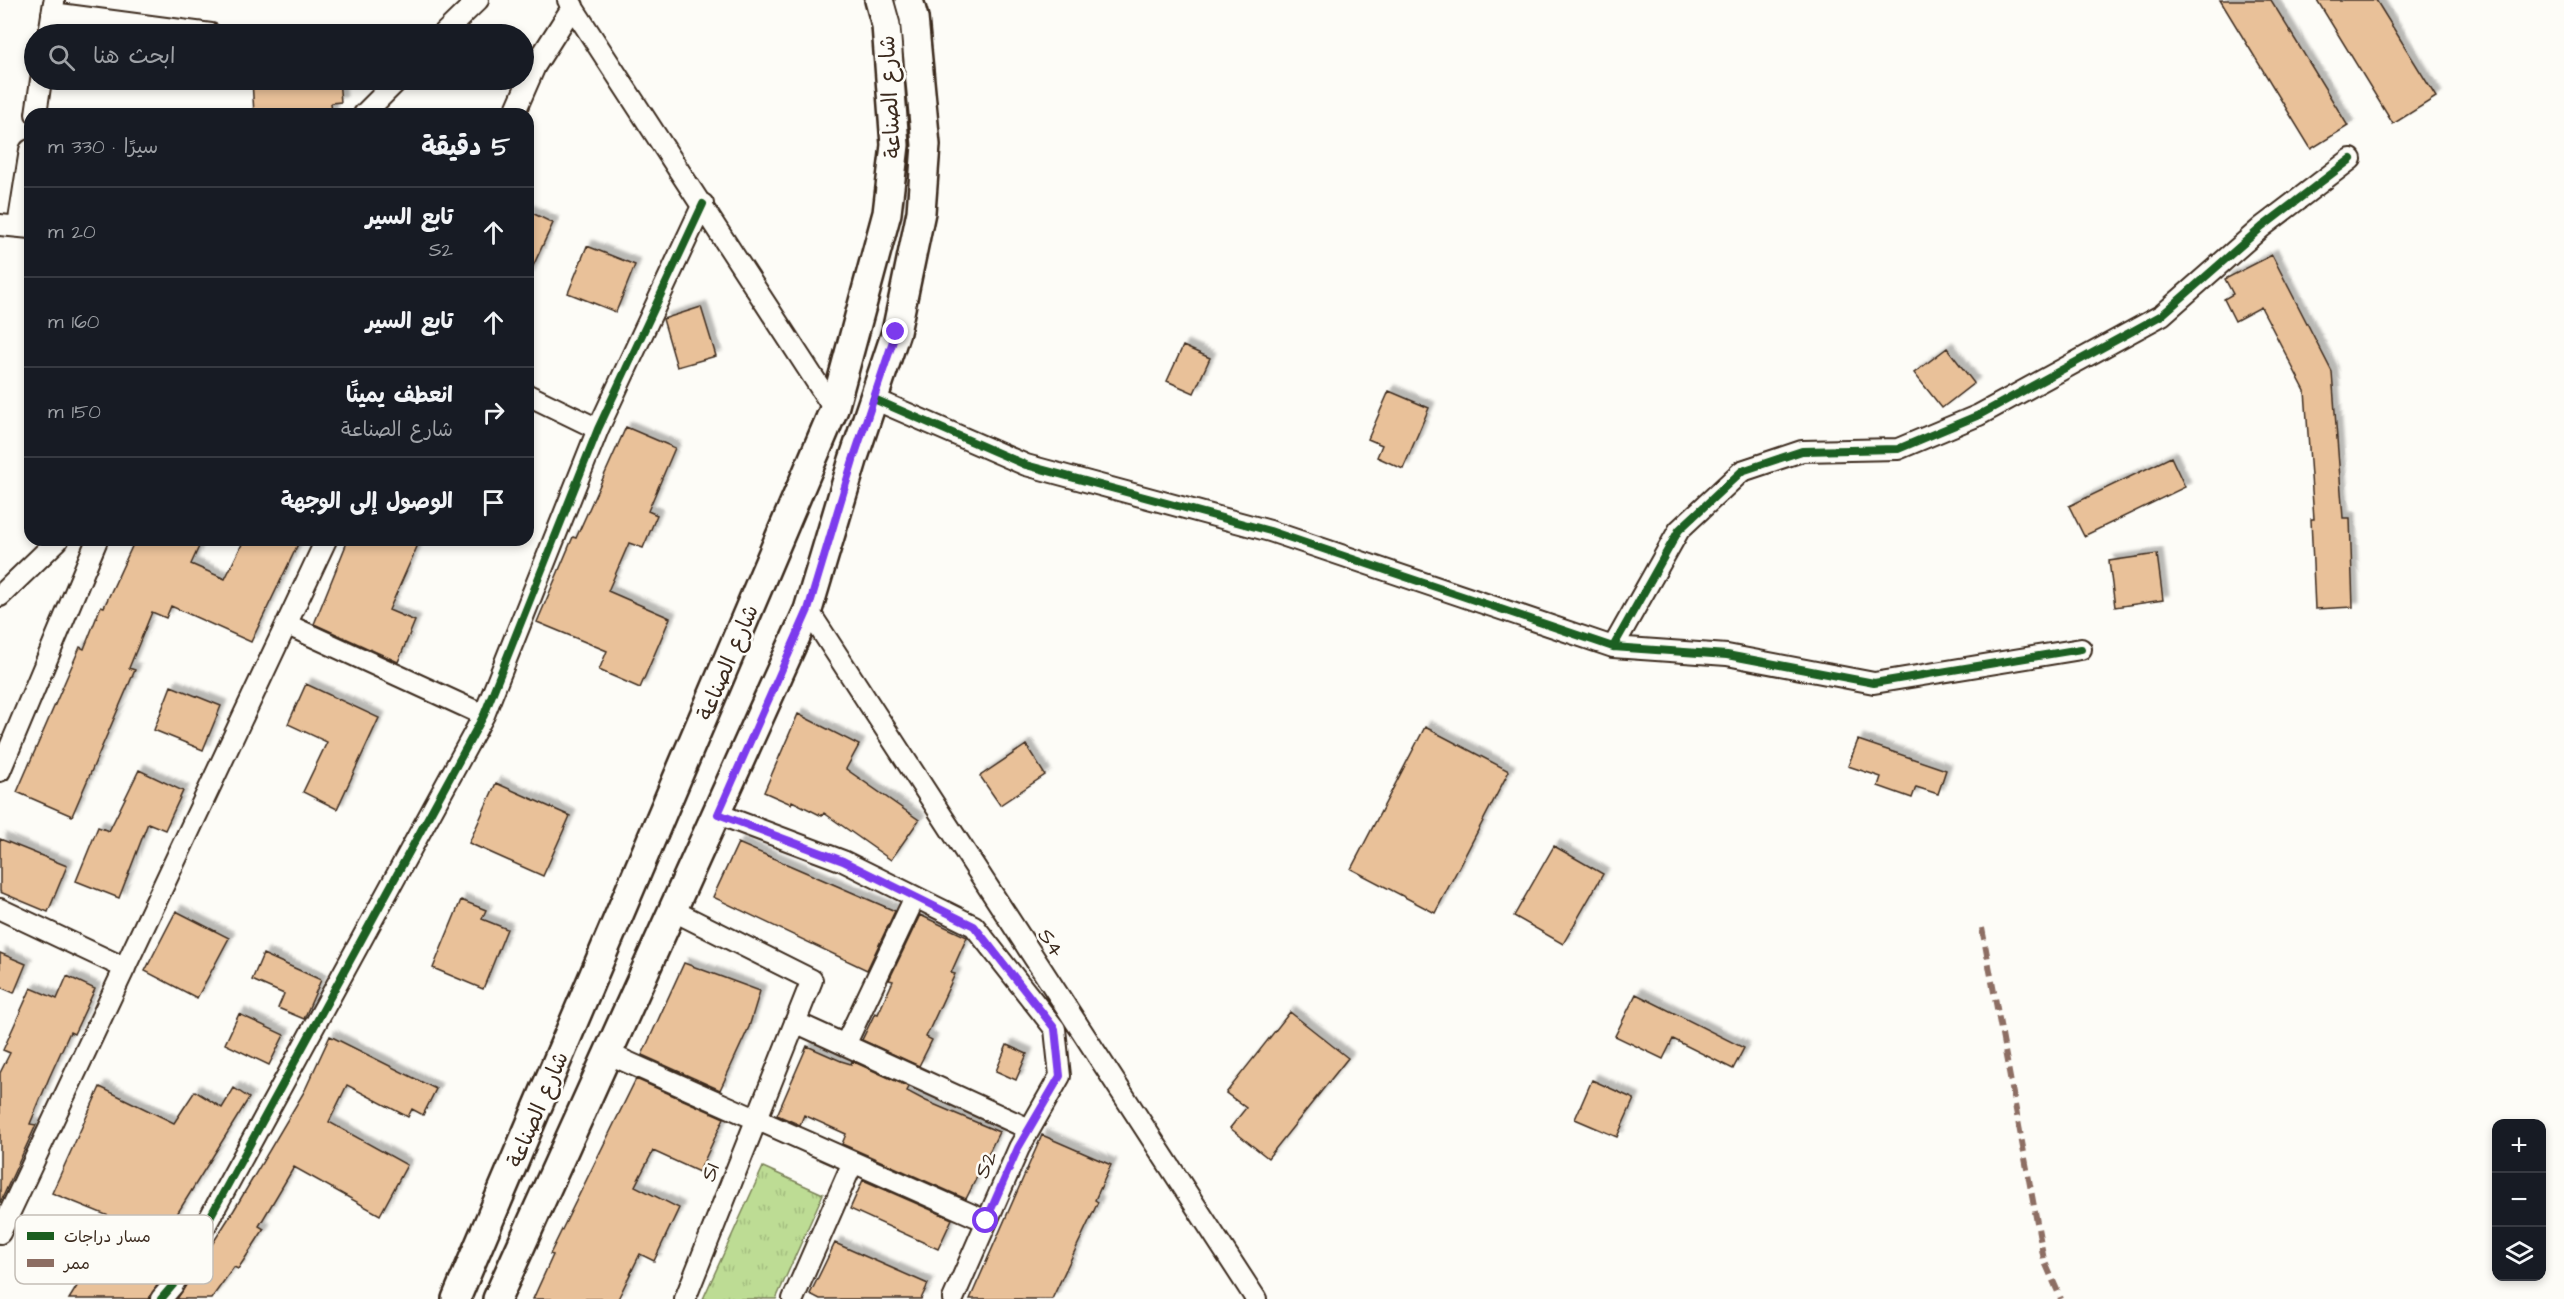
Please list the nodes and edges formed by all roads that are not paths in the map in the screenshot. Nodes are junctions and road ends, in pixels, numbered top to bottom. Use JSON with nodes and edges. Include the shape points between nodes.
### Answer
{"nodes":[{"id":1,"x":478,"y":0,"type":"edge"},
{"id":2,"x":879,"y":0,"type":"edge"},
{"id":3,"x":909,"y":0,"type":"edge"},
{"id":4,"x":570,"y":3,"type":"edge"},
{"id":5,"x":53,"y":6,"type":"edge"},
{"id":6,"x":50,"y":24,"type":"edge"},
{"id":7,"x":155,"y":24,"type":"edge"},
{"id":8,"x":453,"y":24,"type":"edge"},
{"id":9,"x":534,"y":68,"type":"edge"},
{"id":10,"x":40,"y":90,"type":"edge"},
{"id":11,"x":388,"y":90,"type":"edge"},
{"id":12,"x":524,"y":90,"type":"edge"},
{"id":13,"x":37,"y":108,"type":"edge"},
{"id":14,"x":370,"y":108,"type":"edge"},
{"id":15,"x":517,"y":108,"type":"edge"},
{"id":16,"x":2351,"y":159,"type":"dead end"},
{"id":17,"x":24,"y":183,"type":"edge"},
{"id":18,"x":703,"y":204,"type":"junction"},
{"id":19,"x":16,"y":226,"type":"edge"},
{"id":20,"x":534,"y":398,"type":"edge"},
{"id":21,"x":874,"y":399,"type":"junction"},
{"id":22,"x":834,"y":409,"type":"junction"},
{"id":23,"x":598,"y":429,"type":"junction"},
{"id":24,"x":52,"y":546,"type":"edge"},
{"id":25,"x":94,"y":546,"type":"edge"},
{"id":26,"x":323,"y":546,"type":"edge"},
{"id":27,"x":0,"y":596,"type":"edge"},
{"id":28,"x":808,"y":610,"type":"junction"},
{"id":29,"x":288,"y":625,"type":"junction"},
{"id":30,"x":1613,"y":647,"type":"junction"},
{"id":31,"x":2081,"y":649,"type":"dead end"},
{"id":32,"x":484,"y":715,"type":"junction"},
{"id":33,"x":6,"y":745,"type":"edge"},
{"id":34,"x":0,"y":771,"type":"edge"},
{"id":35,"x":718,"y":814,"type":"junction"},
{"id":36,"x":915,"y":897,"type":"junction"},
{"id":37,"x":0,"y":909,"type":"edge"},
{"id":38,"x":674,"y":911,"type":"junction"},
{"id":39,"x":124,"y":968,"type":"junction"},
{"id":40,"x":795,"y":1022,"type":"junction"},
{"id":41,"x":845,"y":1045,"type":"junction"},
{"id":42,"x":609,"y":1054,"type":"junction"},
{"id":43,"x":755,"y":1119,"type":"junction"},
{"id":44,"x":1029,"y":1129,"type":"junction"},
{"id":45,"x":853,"y":1162,"type":"junction"},
{"id":46,"x":211,"y":1215,"type":"edge"},
{"id":47,"x":986,"y":1221,"type":"junction"},
{"id":48,"x":0,"y":1233,"type":"edge"},
{"id":49,"x":174,"y":1284,"type":"edge"},
{"id":50,"x":161,"y":1299,"type":"edge"},
{"id":51,"x":456,"y":1299,"type":"edge"},
{"id":52,"x":497,"y":1299,"type":"edge"},
{"id":53,"x":685,"y":1299,"type":"edge"},
{"id":54,"x":793,"y":1299,"type":"edge"},
{"id":55,"x":952,"y":1299,"type":"edge"},
{"id":56,"x":1257,"y":1299,"type":"edge"}],
"edges":[{"from":1,"to":8,"type":"street"},
{"from":2,"to":22,"type":"main road","name":"شارع الصناعة","via":[[886,25],[895,145],[887,213]]},
{"from":3,"to":21,"type":"main road","name":"شارع الصناعة","via":[[926,145],[921,212],[896,332]]},
{"from":4,"to":9,"type":"street"},
{"from":4,"to":18,"type":"street"},
{"from":5,"to":6,"type":"street"},
{"from":5,"to":7,"type":"street"},
{"from":10,"to":13,"type":"street"},
{"from":11,"to":14,"type":"street"},
{"from":12,"to":15,"type":"street"},
{"from":16,"to":30,"type":"street","via":[[2262,227],[2162,315],[1979,415],[1898,449],[1802,451],[1742,471],[1679,530]]},
{"from":17,"to":19,"type":"street"},
{"from":18,"to":22,"type":"street"},
{"from":18,"to":23,"type":"street"},
{"from":20,"to":23,"type":"street"},
{"from":21,"to":28,"type":"main road","name":"شارع الصناعة"},
{"from":21,"to":30,"type":"street","via":[[1026,465],[1270,531]]},
{"from":22,"to":51,"type":"main road","name":"شارع الصناعة"},
{"from":23,"to":32,"type":"street"},
{"from":24,"to":27,"type":"street"},
{"from":25,"to":33,"type":"street"},
{"from":26,"to":29,"type":"street"},
{"from":28,"to":35,"type":"main road","name":"شارع الصناعة"},
{"from":28,"to":56,"type":"street","name":"S4"},
{"from":29,"to":32,"type":"street"},
{"from":29,"to":39,"type":"street"},
{"from":30,"to":31,"type":"street","via":[[1727,655],[1874,682]]},
{"from":32,"to":46,"type":"street"},
{"from":33,"to":34,"type":"street"},
{"from":35,"to":36,"type":"street","name":"S2","via":[[843,861]]},
{"from":35,"to":38,"type":"main road","name":"شارع الصناعة"},
{"from":36,"to":41,"type":"street"},
{"from":36,"to":44,"type":"street","name":"S2","via":[[974,926],[1055,1029],[1060,1076]]},
{"from":37,"to":39,"type":"street"},
{"from":38,"to":40,"type":"street","name":"S1","via":[[812,980]]},
{"from":38,"to":42,"type":"main road","name":"شارع الصناعة"},
{"from":39,"to":48,"type":"street"},
{"from":40,"to":41,"type":"street"},
{"from":40,"to":43,"type":"street","name":"S1"},
{"from":41,"to":44,"type":"street"},
{"from":42,"to":43,"type":"street"},
{"from":42,"to":52,"type":"main road","name":"شارع الصناعة"},
{"from":43,"to":45,"type":"street"},
{"from":43,"to":53,"type":"street","name":"S1"},
{"from":44,"to":47,"type":"street","name":"S2"},
{"from":45,"to":47,"type":"street"},
{"from":45,"to":54,"type":"street"},
{"from":47,"to":55,"type":"street","name":"S2"},
{"from":49,"to":50,"type":"street"}]}
